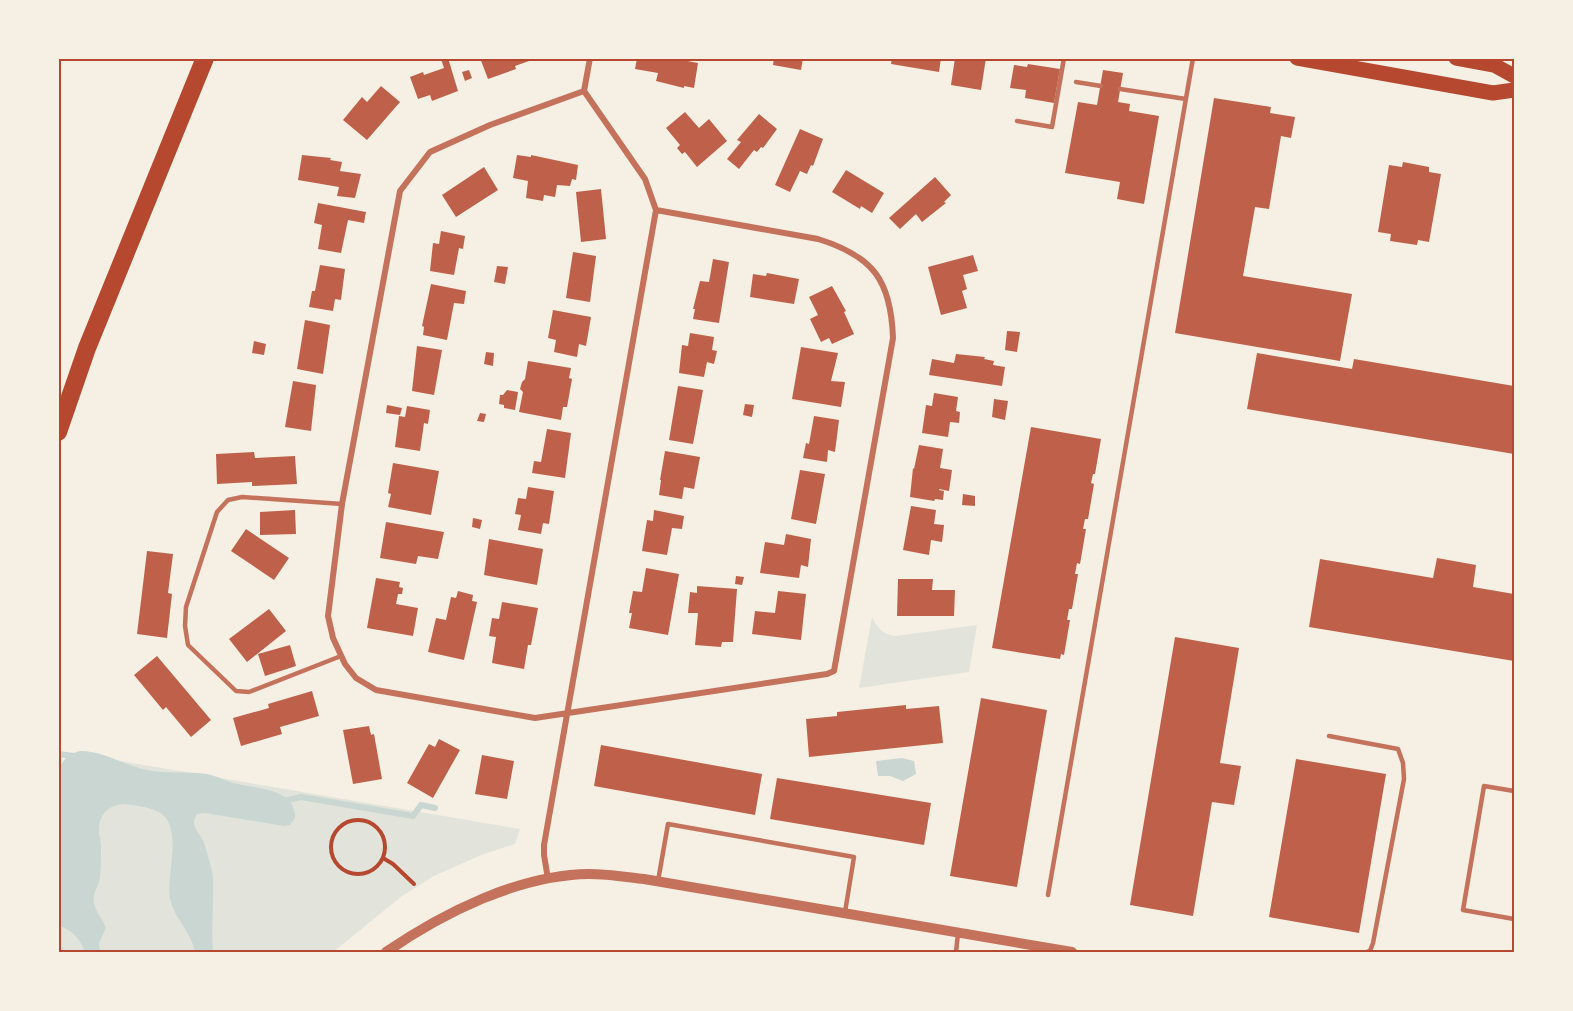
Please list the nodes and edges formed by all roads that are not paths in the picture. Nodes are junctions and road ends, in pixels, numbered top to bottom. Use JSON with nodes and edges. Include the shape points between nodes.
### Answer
{"nodes":[{"id":1,"x":205,"y":58,"type":"edge"},
{"id":2,"x":590,"y":58,"type":"edge"},
{"id":3,"x":1192,"y":58,"type":"edge"},
{"id":4,"x":1297,"y":58,"type":"edge"},
{"id":5,"x":1456,"y":58,"type":"edge"},
{"id":6,"x":1063,"y":59,"type":"edge"},
{"id":7,"x":1515,"y":76,"type":"edge"},
{"id":8,"x":1076,"y":82,"type":"dead end"},
{"id":9,"x":1101,"y":86,"type":"dead end"},
{"id":10,"x":1120,"y":89,"type":"dead end"},
{"id":11,"x":1515,"y":90,"type":"edge"},
{"id":12,"x":584,"y":91,"type":"junction"},
{"id":13,"x":1186,"y":99,"type":"junction"},
{"id":14,"x":1017,"y":121,"type":"dead end"},
{"id":15,"x":656,"y":210,"type":"junction"},
{"id":16,"x":58,"y":432,"type":"edge"},
{"id":17,"x":342,"y":504,"type":"junction"},
{"id":18,"x":341,"y":656,"type":"junction"},
{"id":19,"x":567,"y":714,"type":"junction"},
{"id":20,"x":1329,"y":736,"type":"dead end"},
{"id":21,"x":1515,"y":791,"type":"edge"},
{"id":22,"x":548,"y":879,"type":"junction"},
{"id":23,"x":658,"y":881,"type":"junction"},
{"id":24,"x":1048,"y":895,"type":"dead end"},
{"id":25,"x":845,"y":914,"type":"junction"},
{"id":26,"x":1515,"y":919,"type":"edge"},
{"id":27,"x":958,"y":933,"type":"junction"},
{"id":28,"x":386,"y":952,"type":"edge"},
{"id":29,"x":956,"y":952,"type":"edge"},
{"id":30,"x":1072,"y":952,"type":"edge"},
{"id":31,"x":1367,"y":952,"type":"edge"}],
"edges":[{"from":1,"to":16,"type":"highway","via":[[87,348]]},
{"from":2,"to":12,"type":"street"},
{"from":3,"to":13,"type":"lane"},
{"from":4,"to":11,"type":"main road","via":[[1493,93]]},
{"from":5,"to":7,"type":"main road","via":[[1494,65]]},
{"from":6,"to":14,"type":"lane","via":[[1052,126]]},
{"from":8,"to":9,"type":"lane"},
{"from":10,"to":13,"type":"lane"},
{"from":12,"to":15,"type":"street","via":[[645,179]]},
{"from":12,"to":17,"type":"street","via":[[490,125],[430,152],[400,191]]},
{"from":13,"to":24,"type":"lane"},
{"from":15,"to":19,"type":"street"},
{"from":15,"to":19,"type":"street","via":[[841,246],[874,272],[887,294],[893,338],[834,670]]},
{"from":17,"to":18,"type":"street","via":[[328,616]]},
{"from":17,"to":18,"type":"lane","via":[[242,497],[228,500],[217,512],[186,607],[185,627],[188,645],[236,692],[249,692]]},
{"from":18,"to":19,"type":"street","via":[[356,678],[376,690],[536,718]]},
{"from":19,"to":22,"type":"street","via":[[544,845]]},
{"from":20,"to":31,"type":"lane","via":[[1398,749],[1403,763],[1404,779],[1373,943]]},
{"from":21,"to":26,"type":"lane","via":[[1484,786],[1463,910]]},
{"from":22,"to":23,"type":"street","via":[[591,874]]},
{"from":22,"to":28,"type":"street","via":[[469,905]]},
{"from":23,"to":25,"type":"street"},
{"from":23,"to":25,"type":"lane","via":[[668,824],[854,857]]},
{"from":25,"to":27,"type":"street"},
{"from":27,"to":29,"type":"lane"},
{"from":27,"to":30,"type":"street"}]}
